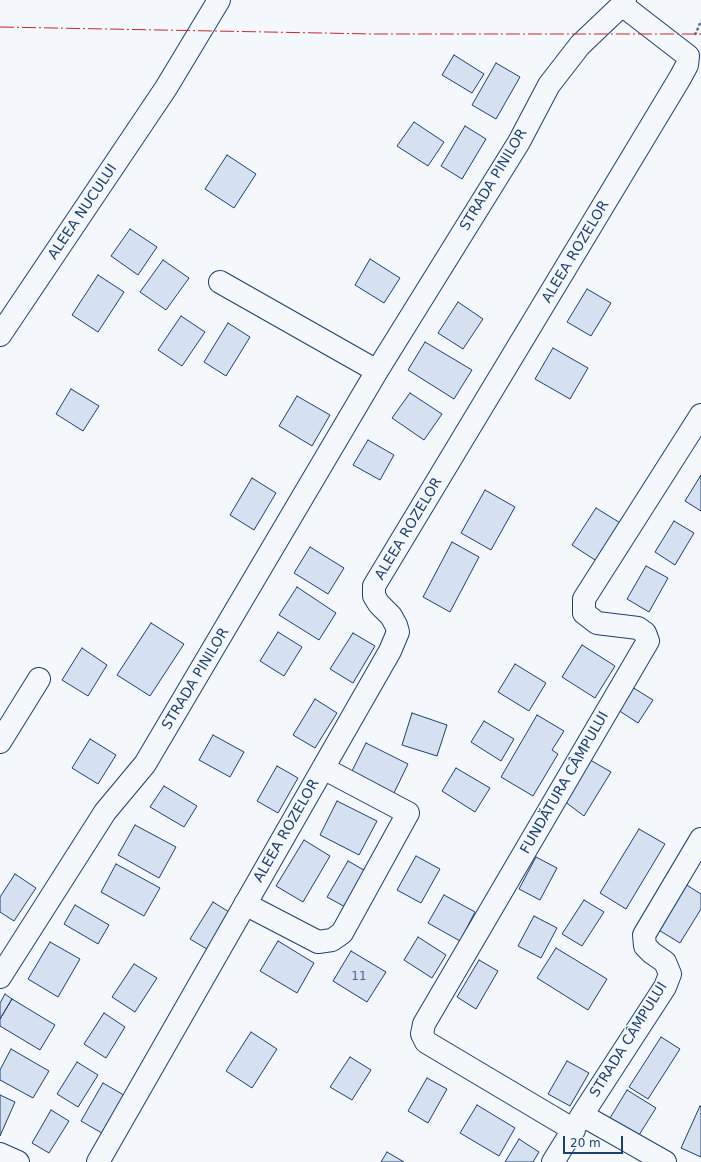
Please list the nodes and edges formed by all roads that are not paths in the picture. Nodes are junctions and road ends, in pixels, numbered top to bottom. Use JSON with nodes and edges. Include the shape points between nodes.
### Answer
{"nodes":[{"id":1,"x":219,"y":0,"type":"edge"},
{"id":2,"x":624,"y":3,"type":"edge"},
{"id":3,"x":220,"y":282,"type":"dead end"},
{"id":4,"x":0,"y":335,"type":"edge"},
{"id":5,"x":377,"y":372,"type":"junction"},
{"id":6,"x":701,"y":415,"type":"edge"},
{"id":7,"x":39,"y":679,"type":"dead end"},
{"id":8,"x":0,"y":742,"type":"edge"},
{"id":9,"x":323,"y":768,"type":"junction"},
{"id":10,"x":701,"y":839,"type":"edge"},
{"id":11,"x":245,"y":904,"type":"junction"},
{"id":12,"x":0,"y":977,"type":"edge"},
{"id":13,"x":578,"y":1123,"type":"junction"},
{"id":14,"x":0,"y":1154,"type":"edge"},
{"id":15,"x":18,"y":1162,"type":"edge"},
{"id":16,"x":98,"y":1162,"type":"edge"},
{"id":17,"x":553,"y":1162,"type":"edge"},
{"id":18,"x":665,"y":1162,"type":"edge"}],
"edges":[{"from":1,"to":4,"type":"street","name":"ALEEA NUCULUI","via":[[166,88]]},
{"from":2,"to":5,"type":"street","name":"STRADA PINILOR","via":[[580,45],[549,85],[519,142]]},
{"from":2,"to":9,"type":"street","name":"ALEEA ROZELOR","via":[[688,56],[687,65],[374,586],[374,596],[391,616],[398,632],[390,651]]},
{"from":3,"to":5,"type":"street"},
{"from":5,"to":12,"type":"street","name":"STRADA PINILOR","via":[[146,764],[105,812]]},
{"from":6,"to":13,"type":"street","name":"FUNDĂTURA CÂMPULUI","via":[[584,599],[584,613],[597,623],[638,628],[645,633],[648,641],[424,1024],[422,1034],[426,1042]]},
{"from":7,"to":8,"type":"street"},
{"from":9,"to":11,"type":"street","name":"ALEEA ROZELOR"},
{"from":9,"to":11,"type":"street","via":[[408,813],[342,933],[332,940],[318,942]]},
{"from":10,"to":13,"type":"street","name":"STRADA CÂMPULUI","via":[[644,935],[645,946],[665,962],[670,974],[665,987]]},
{"from":11,"to":16,"type":"street","name":"ALEEA ROZELOR"},
{"from":13,"to":17,"type":"street","name":"STRADA CÂMPULUI"},
{"from":13,"to":18,"type":"street"},
{"from":14,"to":15,"type":"street"}]}
